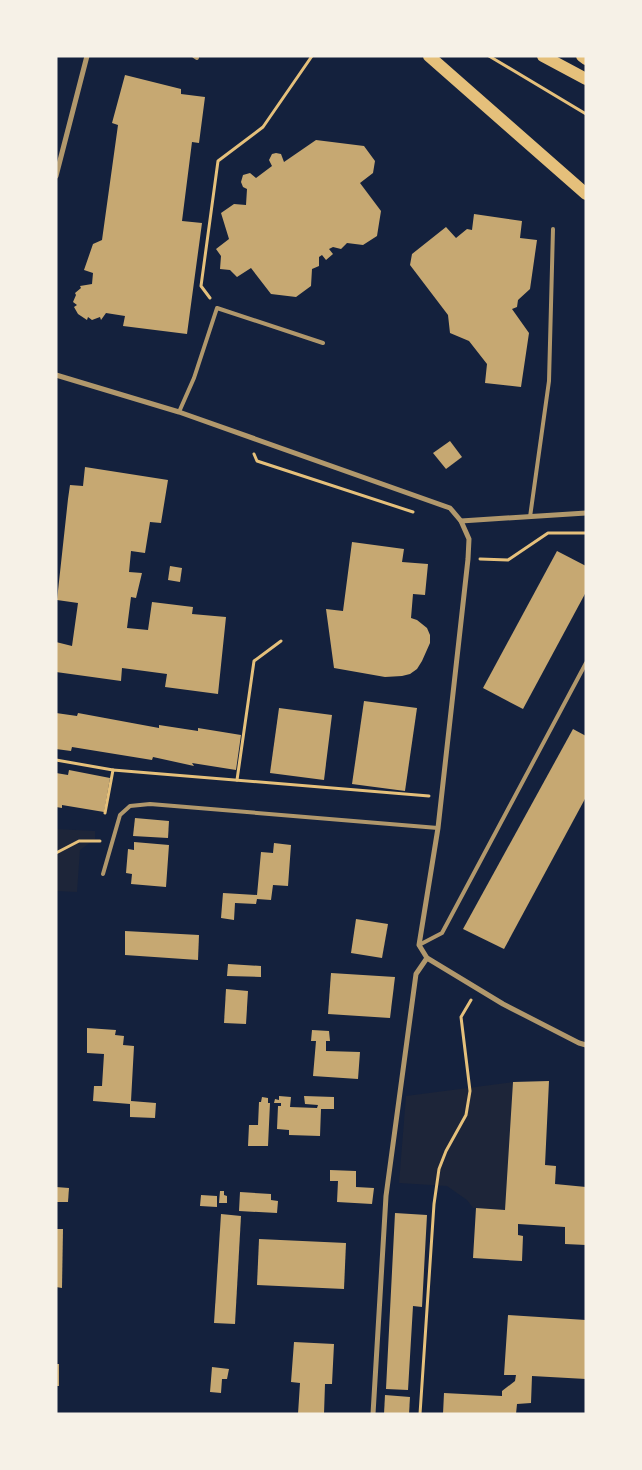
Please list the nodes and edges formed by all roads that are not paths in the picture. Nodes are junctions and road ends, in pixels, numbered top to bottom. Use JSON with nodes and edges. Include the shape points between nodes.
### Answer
{"nodes":[{"id":1,"x":87,"y":56,"type":"edge"},
{"id":2,"x":429,"y":56,"type":"edge"},
{"id":3,"x":543,"y":56,"type":"edge"},
{"id":4,"x":582,"y":56,"type":"edge"},
{"id":5,"x":586,"y":58,"type":"edge"},
{"id":6,"x":586,"y":80,"type":"edge"},
{"id":7,"x":56,"y":176,"type":"edge"},
{"id":8,"x":586,"y":194,"type":"edge"},
{"id":9,"x":553,"y":229,"type":"dead end"},
{"id":10,"x":323,"y":343,"type":"dead end"},
{"id":11,"x":56,"y":375,"type":"edge"},
{"id":12,"x":179,"y":412,"type":"junction"},
{"id":13,"x":586,"y":513,"type":"edge"},
{"id":14,"x":530,"y":517,"type":"junction"},
{"id":15,"x":461,"y":521,"type":"junction"},
{"id":16,"x":586,"y":663,"type":"edge"},
{"id":17,"x":438,"y":828,"type":"junction"},
{"id":18,"x":104,"y":874,"type":"dead end"},
{"id":19,"x":419,"y":945,"type":"junction"},
{"id":20,"x":427,"y":958,"type":"junction"},
{"id":21,"x":586,"y":1045,"type":"edge"},
{"id":22,"x":373,"y":1414,"type":"edge"}],
"edges":[{"from":1,"to":7,"type":"street"},
{"from":2,"to":8,"type":"main road"},
{"from":3,"to":6,"type":"main road"},
{"from":4,"to":5,"type":"main road"},
{"from":9,"to":14,"type":"lane","via":[[549,381]]},
{"from":10,"to":12,"type":"lane","via":[[218,308]]},
{"from":11,"to":12,"type":"street"},
{"from":12,"to":15,"type":"street","via":[[450,508]]},
{"from":13,"to":14,"type":"street"},
{"from":14,"to":15,"type":"street"},
{"from":15,"to":17,"type":"street","via":[[469,539],[468,559]]},
{"from":16,"to":19,"type":"lane","via":[[442,933]]},
{"from":17,"to":18,"type":"lane","via":[[150,804],[130,806],[120,815]]},
{"from":17,"to":19,"type":"street"},
{"from":19,"to":20,"type":"street"},
{"from":20,"to":21,"type":"street"},
{"from":20,"to":22,"type":"street","via":[[416,974],[386,1196]]}]}
